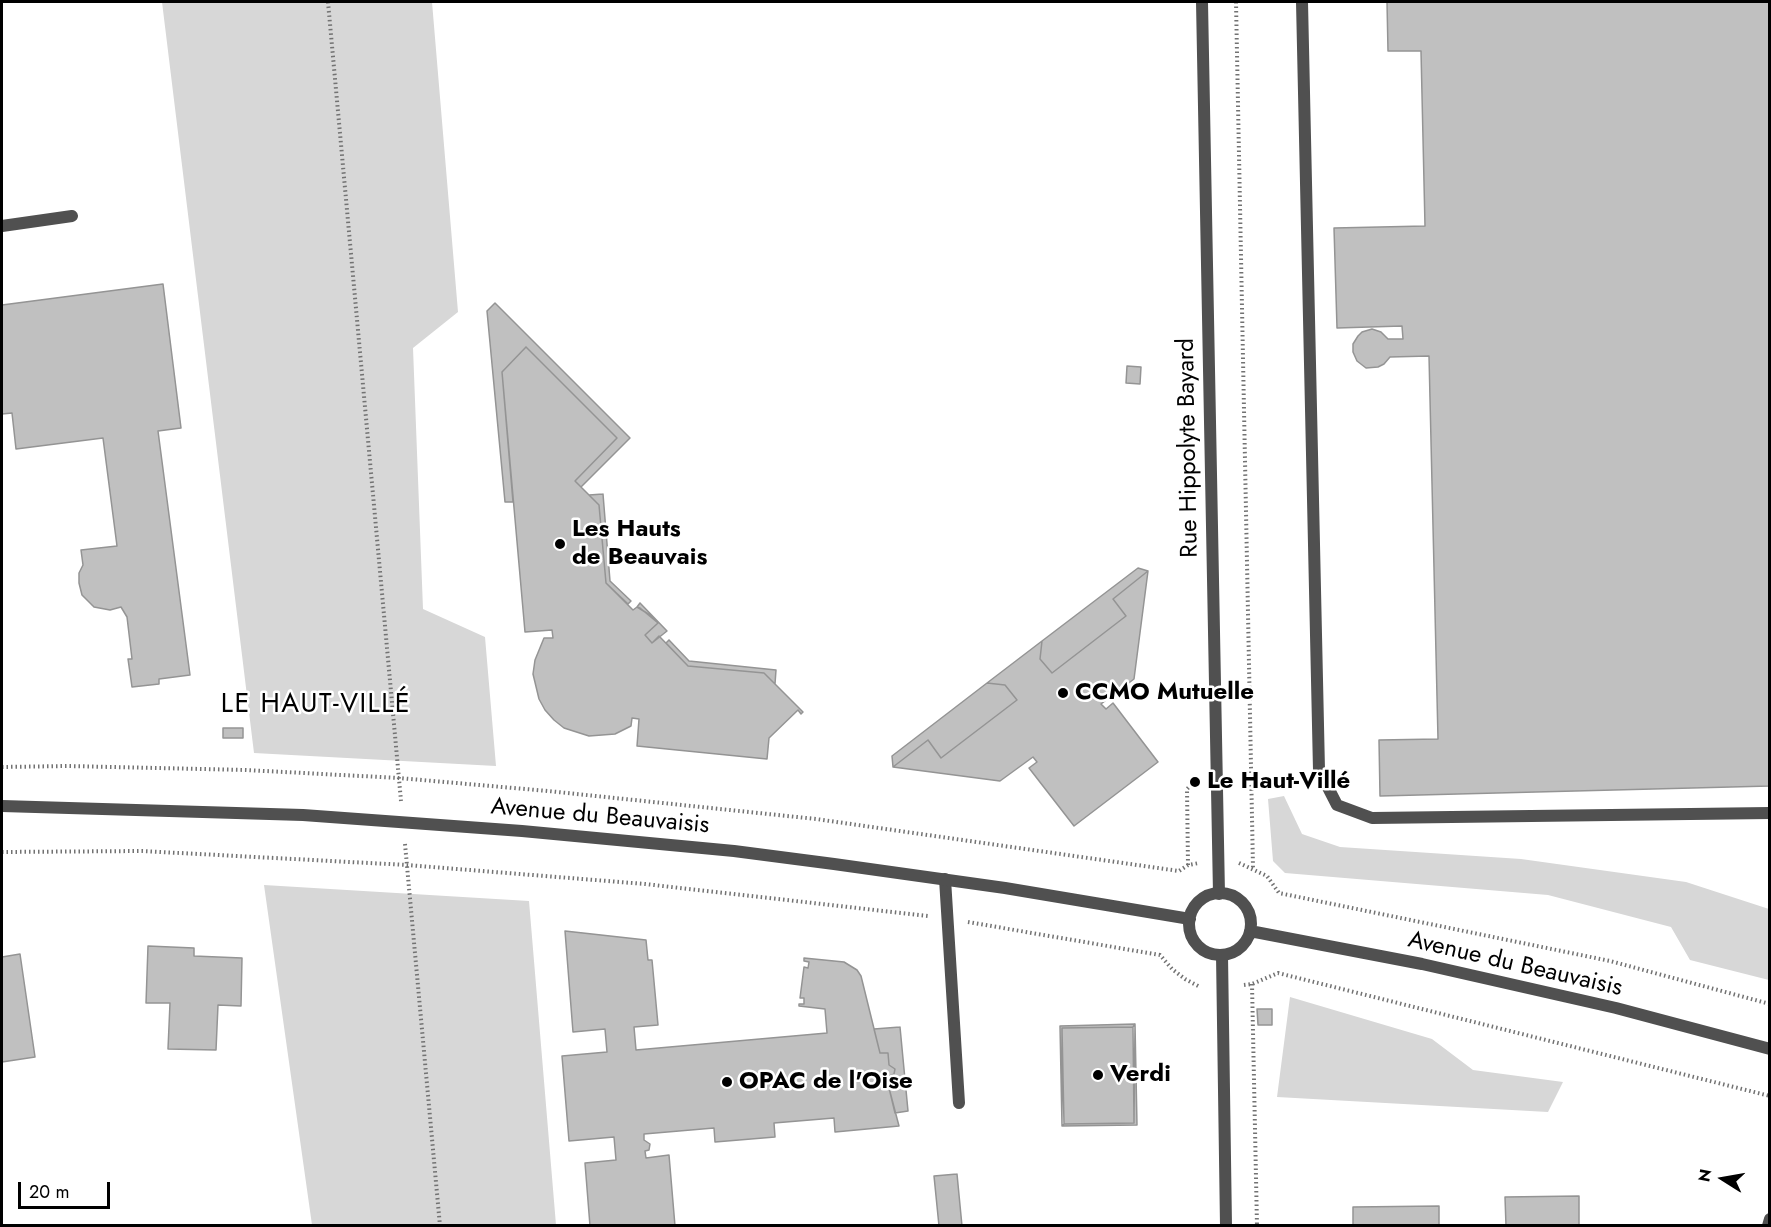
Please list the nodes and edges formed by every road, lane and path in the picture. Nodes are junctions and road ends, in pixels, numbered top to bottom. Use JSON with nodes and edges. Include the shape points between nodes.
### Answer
{"nodes":[{"id":1,"x":328,"y":2,"type":"edge"},
{"id":2,"x":1202,"y":2,"type":"edge"},
{"id":3,"x":1236,"y":2,"type":"edge"},
{"id":4,"x":1302,"y":2,"type":"edge"},
{"id":5,"x":72,"y":216,"type":"dead end"},
{"id":6,"x":2,"y":226,"type":"edge"},
{"id":7,"x":2,"y":767,"type":"edge"},
{"id":8,"x":1194,"y":771,"type":"dead end"},
{"id":9,"x":399,"y":778,"type":"junction"},
{"id":10,"x":2,"y":806,"type":"edge"},
{"id":11,"x":1770,"y":813,"type":"edge"},
{"id":12,"x":403,"y":821,"type":"junction"},
{"id":13,"x":2,"y":852,"type":"edge"},
{"id":14,"x":1218,"y":861,"type":"junction"},
{"id":15,"x":407,"y":865,"type":"junction"},
{"id":16,"x":1188,"y":865,"type":"junction"},
{"id":17,"x":1253,"y":868,"type":"junction"},
{"id":18,"x":945,"y":879,"type":"junction"},
{"id":19,"x":1219,"y":894,"type":"junction"},
{"id":20,"x":947,"y":918,"type":"junction"},
{"id":21,"x":1190,"y":919,"type":"junction"},
{"id":22,"x":1250,"y":930,"type":"junction"},
{"id":23,"x":1222,"y":955,"type":"junction"},
{"id":24,"x":1252,"y":984,"type":"junction"},
{"id":25,"x":1222,"y":986,"type":"junction"},
{"id":26,"x":1770,"y":1004,"type":"edge"},
{"id":27,"x":1770,"y":1049,"type":"edge"},
{"id":28,"x":1770,"y":1096,"type":"edge"},
{"id":29,"x":959,"y":1103,"type":"dead end"},
{"id":30,"x":1770,"y":1219,"type":"edge"},
{"id":31,"x":440,"y":1226,"type":"edge"},
{"id":32,"x":1226,"y":1226,"type":"edge"},
{"id":33,"x":1257,"y":1226,"type":"edge"},
{"id":34,"x":1768,"y":1226,"type":"edge"}],
"edges":[{"from":1,"to":9,"type":"path"},
{"from":2,"to":14,"type":"street","name":"Rue Hippolyte Bayard"},
{"from":3,"to":17,"type":"path"},
{"from":4,"to":11,"type":"street","via":[[1319,770],[1337,805],[1372,818]]},
{"from":5,"to":6,"type":"street"},
{"from":7,"to":9,"type":"path","via":[[246,770]]},
{"from":8,"to":16,"type":"path","via":[[1194,783],[1188,789]]},
{"from":9,"to":12,"type":"path"},
{"from":9,"to":16,"type":"path","via":[[816,819],[1179,871]]},
{"from":10,"to":12,"type":"street","name":"Avenue du Beauvaisis"},
{"from":12,"to":15,"type":"path"},
{"from":12,"to":18,"type":"street","name":"Avenue du Beauvaisis","via":[[734,851]]},
{"from":13,"to":15,"type":"path","via":[[142,852]]},
{"from":14,"to":16,"type":"path"},
{"from":14,"to":17,"type":"path"},
{"from":14,"to":19,"type":"street","name":"Rue Hippolyte Bayard"},
{"from":15,"to":20,"type":"path","via":[[645,884]]},
{"from":15,"to":31,"type":"path"},
{"from":17,"to":26,"type":"path","via":[[1267,876],[1279,893],[1610,961]]},
{"from":18,"to":20,"type":"street"},
{"from":18,"to":21,"type":"street","name":"Avenue du Beauvaisis"},
{"from":19,"to":21,"type":"street","via":[[1198,903]]},
{"from":19,"to":22,"type":"street","via":[[1231,896],[1245,906]]},
{"from":20,"to":25,"type":"path","via":[[1160,955],[1185,979],[1201,987]]},
{"from":20,"to":29,"type":"street"},
{"from":21,"to":23,"type":"street","via":[[1196,943],[1209,953]]},
{"from":22,"to":23,"type":"street","via":[[1240,948]]},
{"from":22,"to":27,"type":"street","name":"Avenue du Beauvaisis","via":[[1616,1008]]},
{"from":23,"to":25,"type":"street"},
{"from":24,"to":25,"type":"path"},
{"from":24,"to":28,"type":"path","via":[[1278,973]]},
{"from":24,"to":33,"type":"path"},
{"from":25,"to":32,"type":"street"},
{"from":30,"to":34,"type":"street"}]}
